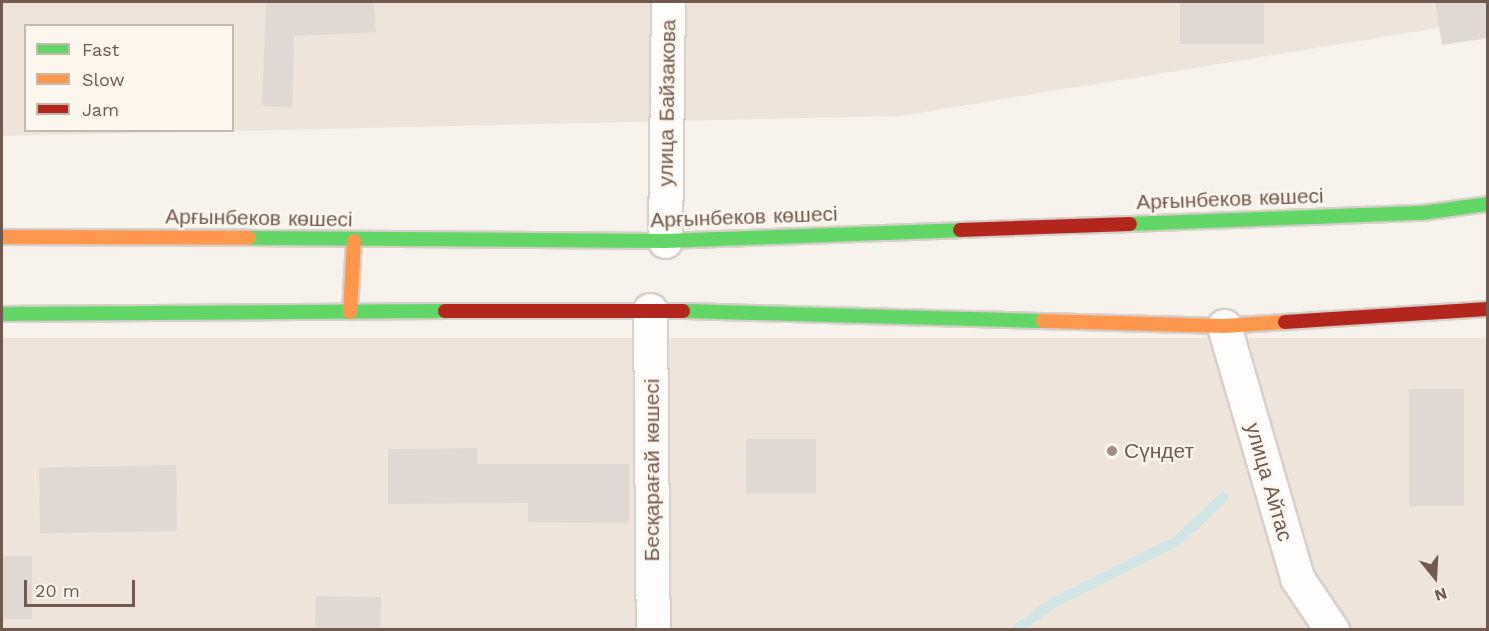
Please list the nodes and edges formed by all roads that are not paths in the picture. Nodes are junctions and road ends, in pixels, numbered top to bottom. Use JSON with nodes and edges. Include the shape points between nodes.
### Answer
{"nodes":[{"id":1,"x":668,"y":2,"type":"edge"},
{"id":2,"x":1488,"y":204,"type":"edge"},
{"id":3,"x":2,"y":237,"type":"edge"},
{"id":4,"x":354,"y":241,"type":"junction"},
{"id":5,"x":665,"y":241,"type":"junction"},
{"id":6,"x":1488,"y":309,"type":"edge"},
{"id":7,"x":650,"y":310,"type":"junction"},
{"id":8,"x":350,"y":312,"type":"junction"},
{"id":9,"x":2,"y":314,"type":"edge"},
{"id":10,"x":1224,"y":326,"type":"junction"},
{"id":11,"x":653,"y":630,"type":"edge"},
{"id":12,"x":1332,"y":630,"type":"edge"}],
"edges":[{"from":1,"to":5,"type":"street","name":"улица Байзакова"},
{"from":2,"to":5,"type":"main road","name":"Арғынбеков көшесі","via":[[1422,213]]},
{"from":3,"to":4,"type":"main road","name":"Арғынбеков көшесі"},
{"from":4,"to":5,"type":"main road","name":"Арғынбеков көшесі"},
{"from":4,"to":8,"type":"main road"},
{"from":6,"to":10,"type":"main road"},
{"from":7,"to":8,"type":"main road"},
{"from":7,"to":10,"type":"main road"},
{"from":7,"to":11,"type":"street","name":"Бесқарағай көшесі"},
{"from":8,"to":9,"type":"main road"},
{"from":10,"to":12,"type":"street","name":"улица Айтас","via":[[1297,578]]}]}
